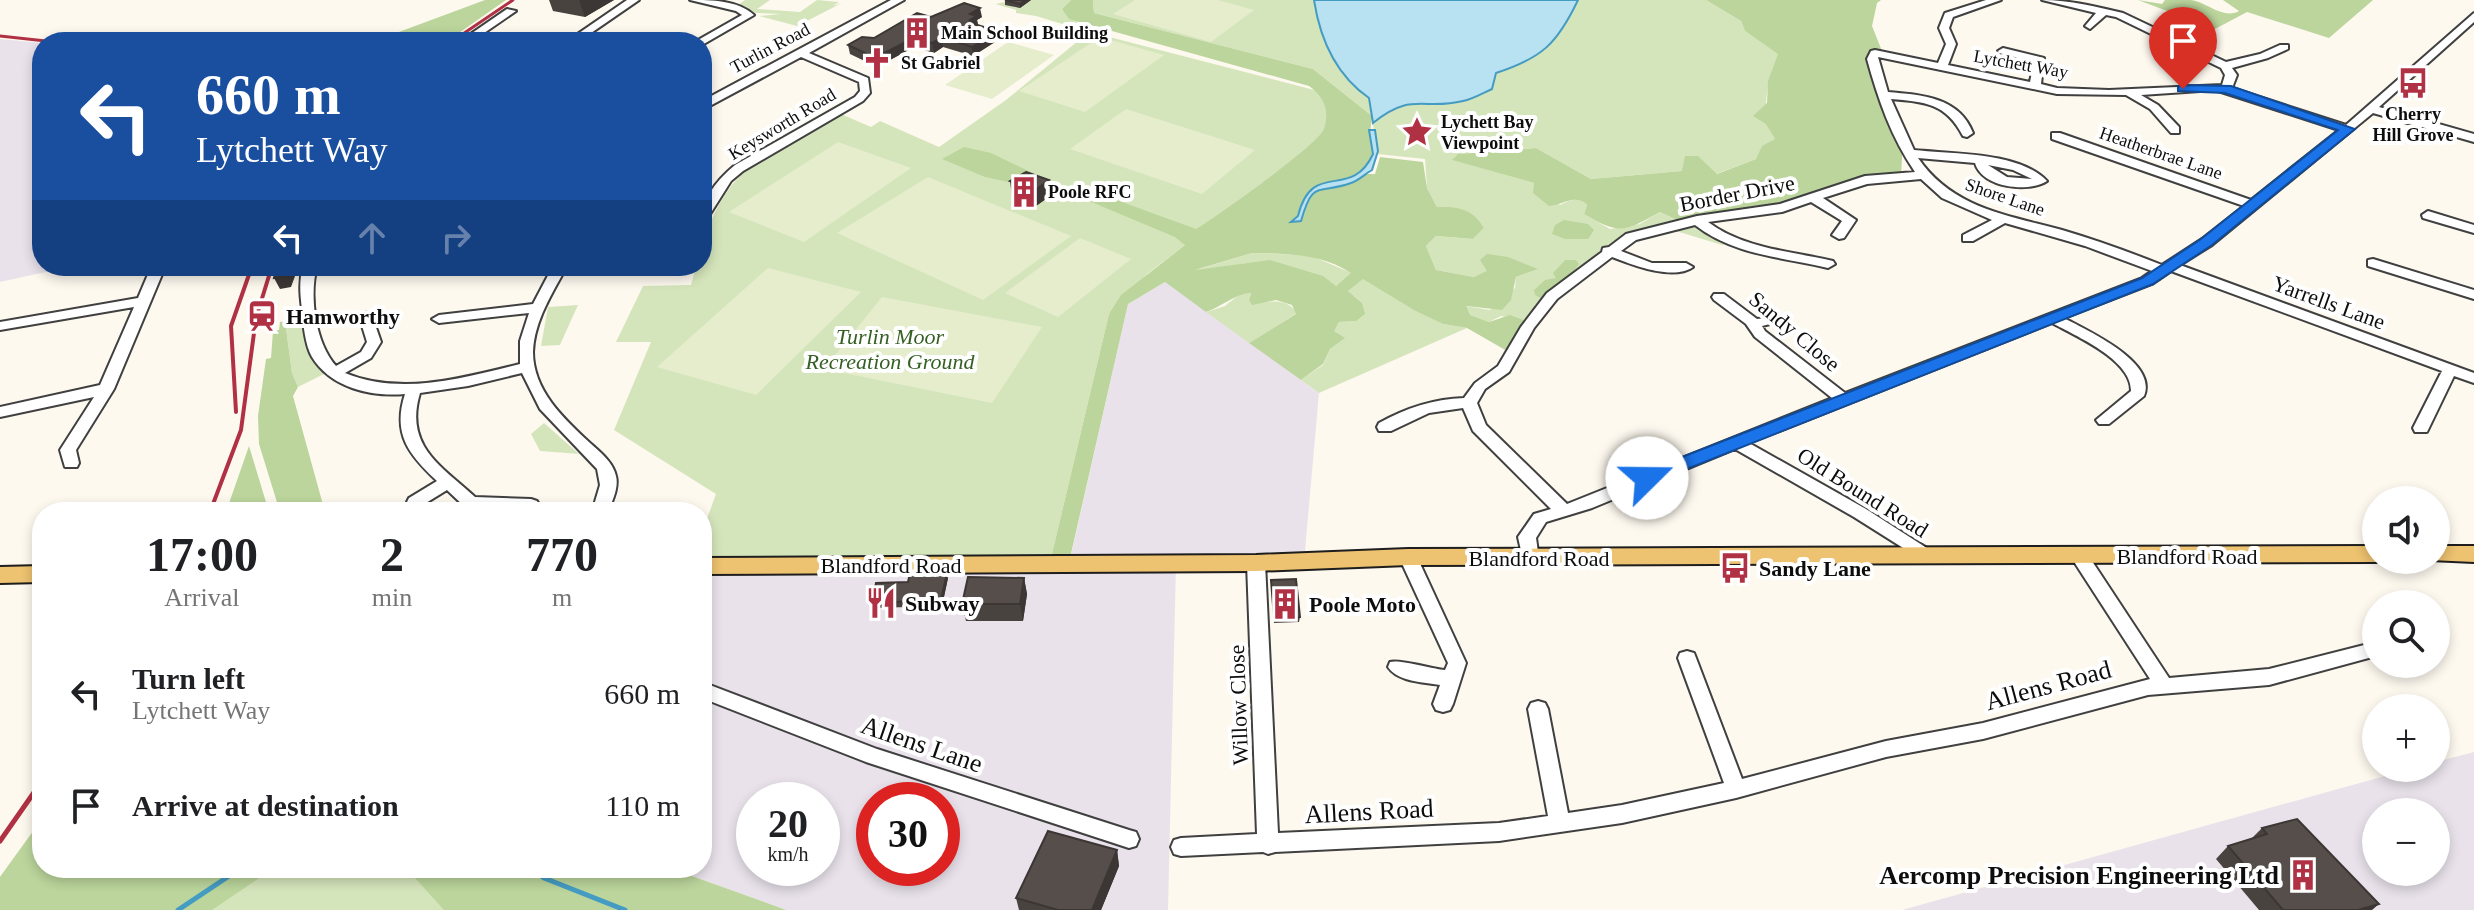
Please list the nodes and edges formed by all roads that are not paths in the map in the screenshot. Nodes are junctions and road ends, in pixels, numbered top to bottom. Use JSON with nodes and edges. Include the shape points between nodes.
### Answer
{"nodes":[{"id":1,"x":634,"y":0,"type":"edge"},
{"id":2,"x":695,"y":0,"type":"edge"},
{"id":3,"x":899,"y":0,"type":"edge"},
{"id":4,"x":1996,"y":0,"type":"edge"},
{"id":5,"x":2047,"y":0,"type":"edge"},
{"id":6,"x":2105,"y":10,"type":"junction"},
{"id":7,"x":511,"y":11,"type":"dead end"},
{"id":8,"x":2474,"y":16,"type":"edge"},
{"id":9,"x":2090,"y":26,"type":"dead end"},
{"id":10,"x":479,"y":32,"type":"edge"},
{"id":11,"x":586,"y":32,"type":"edge"},
{"id":12,"x":712,"y":36,"type":"edge"},
{"id":13,"x":2284,"y":47,"type":"dead end"},
{"id":14,"x":2003,"y":51,"type":"dead end"},
{"id":15,"x":1875,"y":53,"type":"joint"},
{"id":16,"x":803,"y":54,"type":"junction"},
{"id":17,"x":1942,"y":66,"type":"junction"},
{"id":18,"x":2225,"y":66,"type":"junction"},
{"id":19,"x":2035,"y":87,"type":"junction"},
{"id":20,"x":2226,"y":89,"type":"junction"},
{"id":21,"x":2127,"y":92,"type":"junction"},
{"id":22,"x":1882,"y":95,"type":"junction"},
{"id":23,"x":712,"y":98,"type":"edge"},
{"id":24,"x":2370,"y":108,"type":"junction"},
{"id":25,"x":2348,"y":129,"type":"junction"},
{"id":26,"x":2175,"y":130,"type":"dead end"},
{"id":27,"x":1967,"y":133,"type":"dead end"},
{"id":28,"x":2056,"y":136,"type":"dead end"},
{"id":29,"x":2474,"y":138,"type":"edge"},
{"id":30,"x":1913,"y":154,"type":"junction"},
{"id":31,"x":1981,"y":161,"type":"dead end"},
{"id":32,"x":1924,"y":175,"type":"junction"},
{"id":33,"x":1813,"y":198,"type":"junction"},
{"id":34,"x":712,"y":201,"type":"edge"},
{"id":35,"x":2253,"y":205,"type":"junction"},
{"id":36,"x":2428,"y":215,"type":"dead end"},
{"id":37,"x":2005,"y":218,"type":"junction"},
{"id":38,"x":1697,"y":220,"type":"junction"},
{"id":39,"x":2474,"y":229,"type":"edge"},
{"id":40,"x":1839,"y":235,"type":"dead end"},
{"id":41,"x":1968,"y":238,"type":"dead end"},
{"id":42,"x":1608,"y":251,"type":"junction"},
{"id":43,"x":2373,"y":263,"type":"dead end"},
{"id":44,"x":1828,"y":264,"type":"dead end"},
{"id":45,"x":1686,"y":267,"type":"dead end"},
{"id":46,"x":2166,"y":268,"type":"junction"},
{"id":47,"x":154,"y":276,"type":"edge"},
{"id":48,"x":307,"y":276,"type":"edge"},
{"id":49,"x":555,"y":276,"type":"edge"},
{"id":50,"x":2474,"y":295,"type":"edge"},
{"id":51,"x":1719,"y":297,"type":"dead end"},
{"id":52,"x":143,"y":301,"type":"junction"},
{"id":53,"x":538,"y":308,"type":"junction"},
{"id":54,"x":366,"y":316,"type":"dead end"},
{"id":55,"x":2053,"y":318,"type":"junction"},
{"id":56,"x":439,"y":319,"type":"dead end"},
{"id":57,"x":0,"y":326,"type":"edge"},
{"id":58,"x":528,"y":367,"type":"junction"},
{"id":59,"x":2450,"y":370,"type":"junction"},
{"id":60,"x":334,"y":373,"type":"junction"},
{"id":61,"x":2474,"y":378,"type":"edge"},
{"id":62,"x":106,"y":389,"type":"junction"},
{"id":63,"x":413,"y":392,"type":"junction"},
{"id":64,"x":1843,"y":399,"type":"junction"},
{"id":65,"x":1469,"y":403,"type":"junction"},
{"id":66,"x":0,"y":412,"type":"edge"},
{"id":67,"x":2104,"y":420,"type":"dead end"},
{"id":68,"x":1385,"y":427,"type":"dead end"},
{"id":69,"x":2421,"y":428,"type":"dead end"},
{"id":70,"x":1734,"y":442,"type":"junction"},
{"id":71,"x":71,"y":463,"type":"dead end"},
{"id":72,"x":449,"y":481,"type":"junction"},
{"id":73,"x":415,"y":502,"type":"dead end"},
{"id":74,"x":470,"y":502,"type":"edge"},
{"id":75,"x":603,"y":502,"type":"edge"},
{"id":76,"x":1565,"y":512,"type":"junction"},
{"id":77,"x":2362,"y":554,"type":"edge"},
{"id":78,"x":2450,"y":554,"type":"edge"},
{"id":79,"x":2474,"y":554,"type":"edge"},
{"id":80,"x":1408,"y":557,"type":"junction"},
{"id":81,"x":1927,"y":557,"type":"junction"},
{"id":82,"x":2080,"y":557,"type":"junction"},
{"id":83,"x":1530,"y":559,"type":"junction"},
{"id":84,"x":1256,"y":563,"type":"junction"},
{"id":85,"x":712,"y":566,"type":"edge"},
{"id":86,"x":32,"y":574,"type":"edge"},
{"id":87,"x":0,"y":575,"type":"edge"},
{"id":88,"x":2362,"y":653,"type":"edge"},
{"id":89,"x":1687,"y":658,"type":"dead end"},
{"id":90,"x":1397,"y":667,"type":"dead end"},
{"id":91,"x":1452,"y":679,"type":"junction"},
{"id":92,"x":2164,"y":685,"type":"junction"},
{"id":93,"x":712,"y":694,"type":"edge"},
{"id":94,"x":1443,"y":704,"type":"dead end"},
{"id":95,"x":1538,"y":709,"type":"dead end"},
{"id":96,"x":1736,"y":789,"type":"junction"},
{"id":97,"x":1560,"y":824,"type":"junction"},
{"id":98,"x":1129,"y":839,"type":"dead end"},
{"id":99,"x":1268,"y":845,"type":"junction"},
{"id":100,"x":1181,"y":847,"type":"dead end"}],
"edges":[{"from":1,"to":11,"type":"street"},
{"from":2,"to":12,"type":"street","via":[[739,8],[749,15]]},
{"from":3,"to":16,"type":"street","name":"Turlin Road"},
{"from":4,"to":17,"type":"street","via":[[1949,15],[1944,28],[1951,44]]},
{"from":5,"to":6,"type":"street"},
{"from":6,"to":9,"type":"street"},
{"from":6,"to":18,"type":"street"},
{"from":7,"to":10,"type":"street"},
{"from":8,"to":24,"type":"street"},
{"from":13,"to":18,"type":"street"},
{"from":14,"to":19,"type":"street","via":[[2040,60]]},
{"from":15,"to":17,"type":"street","name":"Lytchett Way"},
{"from":15,"to":22,"type":"street","name":"Shore Lane"},
{"from":16,"to":23,"type":"street","name":"Turlin Road"},
{"from":16,"to":34,"type":"street","name":"Keysworth Road","via":[[864,80],[866,91],[739,168]]},
{"from":17,"to":19,"type":"street","name":"Lytchett Way"},
{"from":18,"to":20,"type":"street","via":[[2231,75]]},
{"from":19,"to":21,"type":"street","name":"Lytchett Way"},
{"from":20,"to":21,"type":"street","name":"Lytchett Way"},
{"from":20,"to":25,"type":"street","name":"Lytchett Way"},
{"from":21,"to":26,"type":"street","via":[[2154,107]]},
{"from":22,"to":27,"type":"street","via":[[1952,109],[1964,119]]},
{"from":22,"to":30,"type":"street","name":"Shore Lane"},
{"from":24,"to":25,"type":"street"},
{"from":24,"to":29,"type":"street"},
{"from":25,"to":35,"type":"street"},
{"from":28,"to":35,"type":"street","name":"Heatherbrae Lane"},
{"from":30,"to":31,"type":"street"},
{"from":30,"to":32,"type":"street","name":"Shore Lane"},
{"from":32,"to":33,"type":"street","name":"Border Drive","via":[[1865,180]]},
{"from":32,"to":37,"type":"street","name":"Shore Lane","via":[[1948,196]]},
{"from":33,"to":38,"type":"street","name":"Border Drive","via":[[1782,208]]},
{"from":33,"to":40,"type":"street","via":[[1849,220]]},
{"from":35,"to":46,"type":"street"},
{"from":36,"to":39,"type":"street"},
{"from":37,"to":41,"type":"street"},
{"from":37,"to":46,"type":"street","name":"Shore Lane"},
{"from":38,"to":42,"type":"street","name":"Border Drive","via":[[1631,237]]},
{"from":38,"to":44,"type":"street","via":[[1730,244]]},
{"from":42,"to":45,"type":"street","via":[[1650,267]]},
{"from":42,"to":65,"type":"street","name":"Border Drive","via":[[1552,296],[1504,369],[1480,386]]},
{"from":43,"to":50,"type":"street"},
{"from":46,"to":55,"type":"street","via":[[2147,281]]},
{"from":46,"to":59,"type":"street","name":"Yarrells Lane"},
{"from":47,"to":52,"type":"street"},
{"from":48,"to":60,"type":"street","via":[[312,343]]},
{"from":49,"to":53,"type":"street"},
{"from":51,"to":64,"type":"street","name":"Sandy Close","via":[[1761,322],[1760,334]]},
{"from":52,"to":57,"type":"street"},
{"from":52,"to":62,"type":"street"},
{"from":53,"to":56,"type":"street"},
{"from":53,"to":58,"type":"street","via":[[526,351]]},
{"from":54,"to":60,"type":"street","via":[[374,342],[366,355]]},
{"from":55,"to":64,"type":"street"},
{"from":55,"to":67,"type":"street","via":[[2128,363],[2139,376],[2139,393]]},
{"from":58,"to":63,"type":"street"},
{"from":58,"to":75,"type":"street","via":[[547,408],[602,463],[609,483]]},
{"from":59,"to":61,"type":"street","name":"Yarrells Lane"},
{"from":59,"to":69,"type":"street"},
{"from":60,"to":63,"type":"street","via":[[353,383]]},
{"from":62,"to":66,"type":"street"},
{"from":62,"to":71,"type":"street","via":[[68,450]]},
{"from":63,"to":72,"type":"street","via":[[405,420],[408,436]]},
{"from":64,"to":70,"type":"street"},
{"from":65,"to":68,"type":"street","via":[[1430,405]]},
{"from":65,"to":76,"type":"street","via":[[1479,427]]},
{"from":70,"to":76,"type":"street"},
{"from":70,"to":81,"type":"street","name":"Old Bound Road"},
{"from":72,"to":73,"type":"street"},
{"from":72,"to":74,"type":"street"},
{"from":76,"to":83,"type":"street","via":[[1540,518],[1531,527]]},
{"from":77,"to":82,"type":"main road","name":"Blandford Road"},
{"from":78,"to":79,"type":"main road"},
{"from":80,"to":83,"type":"main road","name":"Blandford Road"},
{"from":80,"to":84,"type":"main road","name":"Blandford Road"},
{"from":80,"to":91,"type":"street","via":[[1457,663]]},
{"from":81,"to":82,"type":"main road","name":"Blandford Road"},
{"from":81,"to":83,"type":"main road","name":"Blandford Road"},
{"from":82,"to":92,"type":"street"},
{"from":84,"to":85,"type":"main road","name":"Blandford Road"},
{"from":84,"to":99,"type":"street","name":"Willow Close"},
{"from":86,"to":87,"type":"main road"},
{"from":88,"to":92,"type":"street","name":"Allens Road","via":[[2269,677]]},
{"from":89,"to":96,"type":"street"},
{"from":90,"to":91,"type":"street"},
{"from":91,"to":94,"type":"street"},
{"from":92,"to":96,"type":"street","name":"Allens Road"},
{"from":93,"to":98,"type":"street","name":"Allens Lane","via":[[1074,829]]},
{"from":95,"to":97,"type":"street"},
{"from":96,"to":97,"type":"street","name":"Allens Road"},
{"from":97,"to":99,"type":"street","name":"Allens Road"},
{"from":99,"to":100,"type":"street","name":"Allens Road"}]}
